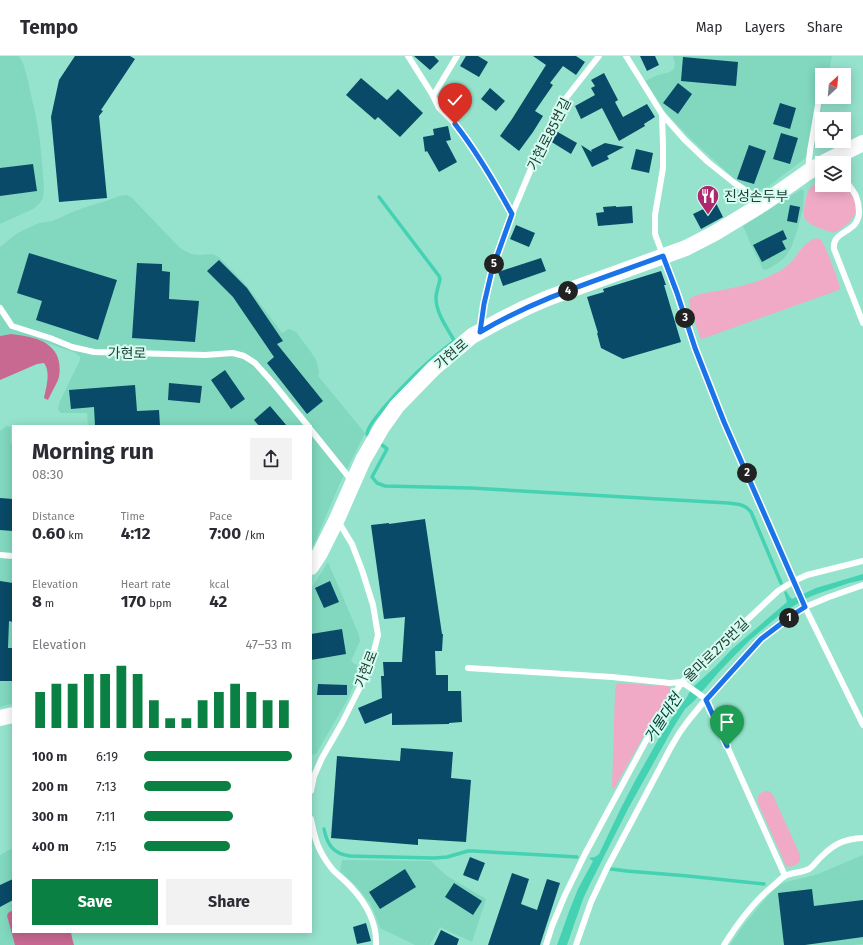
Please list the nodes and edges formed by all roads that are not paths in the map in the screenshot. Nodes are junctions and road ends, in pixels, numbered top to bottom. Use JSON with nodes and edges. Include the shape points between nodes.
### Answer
{"nodes":[{"id":1,"x":408,"y":56,"type":"edge"},
{"id":2,"x":457,"y":56,"type":"edge"},
{"id":3,"x":590,"y":56,"type":"edge"},
{"id":4,"x":626,"y":56,"type":"edge"},
{"id":5,"x":598,"y":58,"type":"edge"},
{"id":6,"x":433,"y":96,"type":"junction"},
{"id":7,"x":818,"y":104,"type":"edge"},
{"id":8,"x":662,"y":114,"type":"junction"},
{"id":9,"x":863,"y":143,"type":"edge"},
{"id":10,"x":839,"y":156,"type":"edge"},
{"id":11,"x":815,"y":168,"type":"edge"},
{"id":12,"x":808,"y":172,"type":"junction"},
{"id":13,"x":851,"y":188,"type":"edge"},
{"id":14,"x":764,"y":203,"type":"junction"},
{"id":15,"x":512,"y":214,"type":"junction"},
{"id":16,"x":663,"y":256,"type":"junction"},
{"id":17,"x":0,"y":308,"type":"edge"},
{"id":18,"x":863,"y":323,"type":"edge"},
{"id":19,"x":480,"y":332,"type":"junction"},
{"id":20,"x":307,"y":425,"type":"edge"},
{"id":21,"x":312,"y":431,"type":"edge"},
{"id":22,"x":353,"y":482,"type":"junction"},
{"id":23,"x":337,"y":519,"type":"junction"},
{"id":24,"x":0,"y":555,"type":"edge"},
{"id":25,"x":12,"y":556,"type":"edge"},
{"id":26,"x":863,"y":561,"type":"edge"},
{"id":27,"x":312,"y":565,"type":"edge"},
{"id":28,"x":794,"y":580,"type":"junction"},
{"id":29,"x":863,"y":586,"type":"edge"},
{"id":30,"x":805,"y":607,"type":"junction"},
{"id":31,"x":468,"y":668,"type":"dead end"},
{"id":32,"x":682,"y":682,"type":"junction"},
{"id":33,"x":706,"y":700,"type":"junction"},
{"id":34,"x":12,"y":715,"type":"edge"},
{"id":35,"x":0,"y":718,"type":"edge"},
{"id":36,"x":863,"y":725,"type":"edge"},
{"id":37,"x":312,"y":786,"type":"edge"},
{"id":38,"x":312,"y":826,"type":"edge"},
{"id":39,"x":863,"y":838,"type":"edge"},
{"id":40,"x":786,"y":876,"type":"junction"},
{"id":41,"x":376,"y":945,"type":"edge"},
{"id":42,"x":546,"y":945,"type":"edge"},
{"id":43,"x":576,"y":945,"type":"edge"},
{"id":44,"x":724,"y":945,"type":"edge"}],
"edges":[{"from":1,"to":6,"type":"lane"},
{"from":2,"to":6,"type":"lane"},
{"from":3,"to":5,"type":"lane","name":"가현로85번길"},
{"from":4,"to":8,"type":"lane"},
{"from":5,"to":15,"type":"lane","name":"가현로85번길","via":[[566,98],[536,157]]},
{"from":6,"to":15,"type":"lane","via":[[438,108],[468,140]]},
{"from":7,"to":12,"type":"lane"},
{"from":8,"to":14,"type":"lane","via":[[708,162]]},
{"from":8,"to":16,"type":"lane","via":[[663,168],[655,215],[655,234]]},
{"from":9,"to":10,"type":"street","name":"가현로"},
{"from":11,"to":12,"type":"street","name":"가현로"},
{"from":12,"to":14,"type":"street","name":"가현로"},
{"from":13,"to":18,"type":"lane","via":[[856,196],[858,216],[855,224],[841,234],[833,245]]},
{"from":14,"to":16,"type":"street","name":"가현로","via":[[715,233]]},
{"from":15,"to":19,"type":"lane","name":"가현로85번길","via":[[492,270]]},
{"from":16,"to":19,"type":"street","name":"가현로","via":[[548,298]]},
{"from":16,"to":28,"type":"lane","via":[[724,422]]},
{"from":17,"to":20,"type":"lane","name":"가현로","via":[[12,326],[94,352],[205,355],[233,353],[244,356],[255,363],[269,378]]},
{"from":19,"to":22,"type":"street","name":"가현로","via":[[434,368],[397,406],[382,427]]},
{"from":21,"to":22,"type":"lane"},
{"from":22,"to":23,"type":"street","name":"가현로"},
{"from":23,"to":27,"type":"street","name":"가현로"},
{"from":23,"to":37,"type":"lane","name":"가현로","via":[[352,544],[362,570],[373,605],[378,636],[368,669],[322,758]]},
{"from":24,"to":25,"type":"lane"},
{"from":26,"to":28,"type":"lane","name":"율마로275번길"},
{"from":28,"to":30,"type":"lane"},
{"from":28,"to":32,"type":"lane","name":"율마로275번길","via":[[778,591]]},
{"from":29,"to":30,"type":"lane"},
{"from":30,"to":33,"type":"lane","via":[[761,639]]},
{"from":30,"to":36,"type":"lane"},
{"from":31,"to":32,"type":"lane"},
{"from":32,"to":33,"type":"lane"},
{"from":32,"to":42,"type":"lane","name":"율마로275번길","via":[[655,724],[584,854]]},
{"from":33,"to":40,"type":"lane"},
{"from":33,"to":43,"type":"lane","via":[[680,732],[667,754],[591,902]]},
{"from":34,"to":35,"type":"street"},
{"from":38,"to":41,"type":"lane","via":[[320,851],[365,904],[373,922]]},
{"from":39,"to":40,"type":"lane","via":[[842,841],[831,847],[809,869]]},
{"from":40,"to":44,"type":"lane","via":[[766,891],[750,908]]}]}
